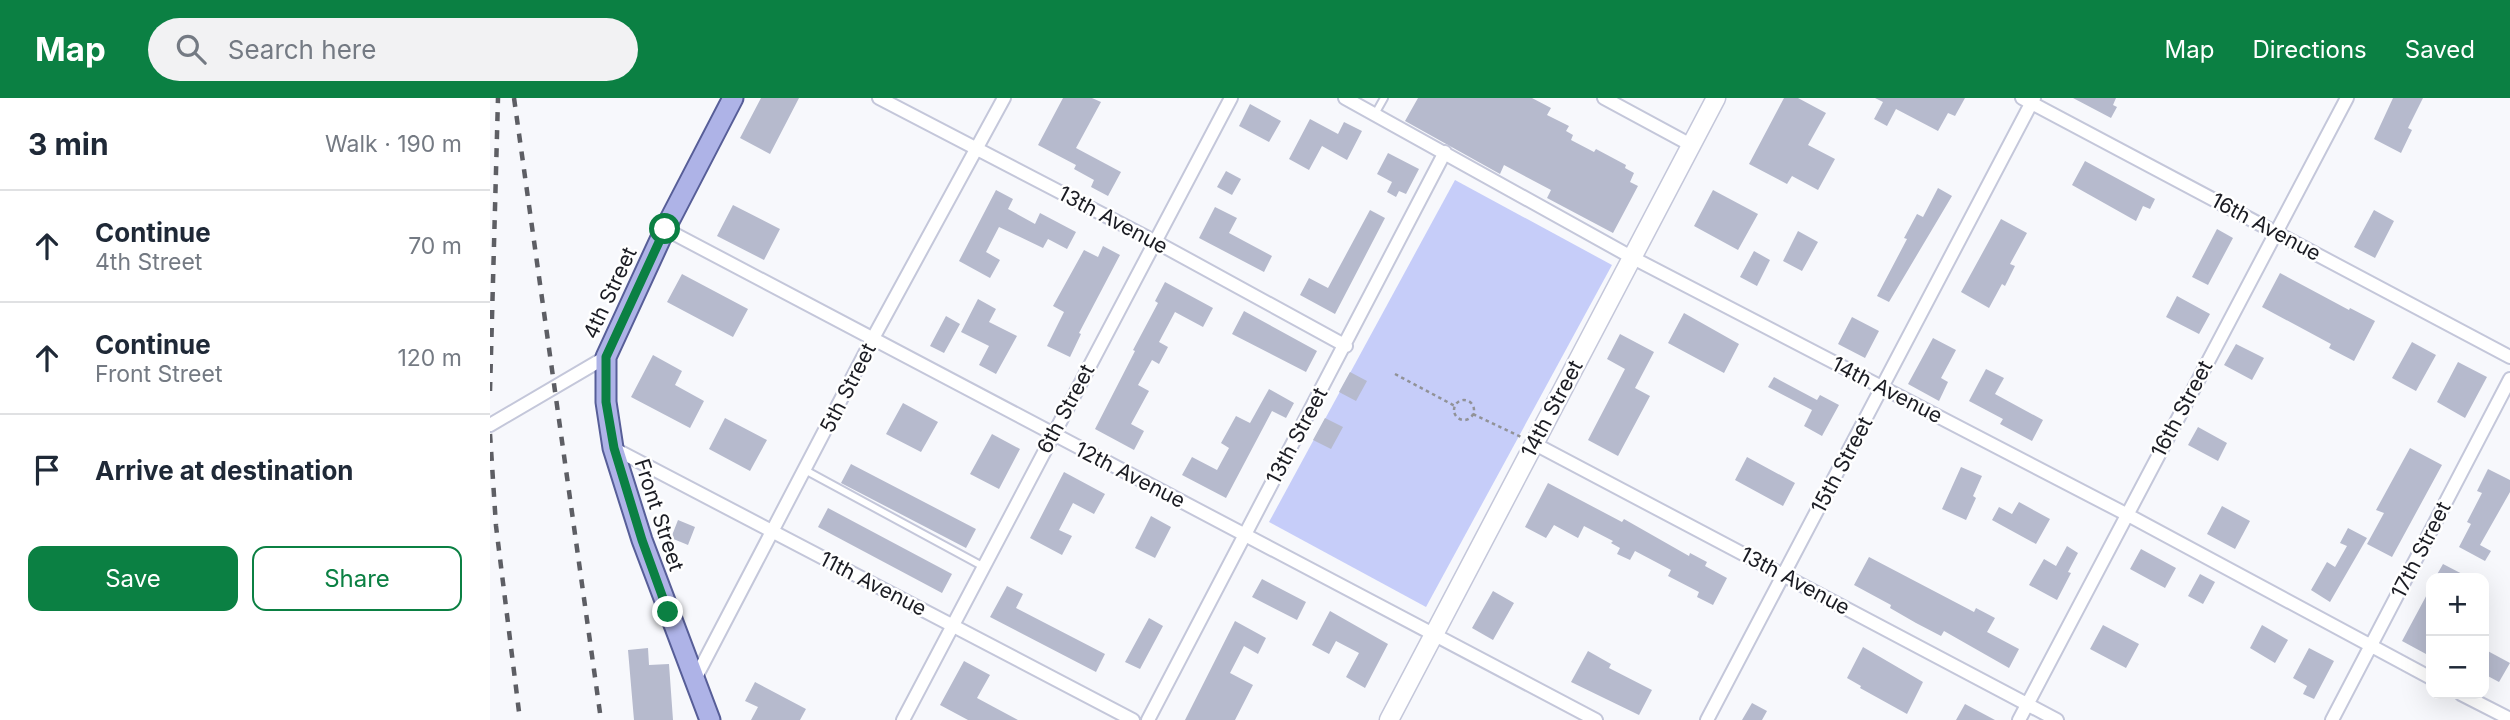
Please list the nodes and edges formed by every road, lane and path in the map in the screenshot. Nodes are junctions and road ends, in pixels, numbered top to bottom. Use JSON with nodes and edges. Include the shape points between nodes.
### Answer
{"nodes":[{"id":1,"x":733,"y":98,"type":"edge"},
{"id":2,"x":879,"y":98,"type":"edge"},
{"id":3,"x":1004,"y":98,"type":"edge"},
{"id":4,"x":1231,"y":98,"type":"edge"},
{"id":5,"x":1345,"y":98,"type":"edge"},
{"id":6,"x":1384,"y":98,"type":"edge"},
{"id":7,"x":1604,"y":98,"type":"edge"},
{"id":8,"x":1716,"y":98,"type":"edge"},
{"id":9,"x":2347,"y":98,"type":"edge"},
{"id":10,"x":2029,"y":100,"type":"edge"},
{"id":11,"x":1375,"y":114,"type":"junction"},
{"id":12,"x":1691,"y":145,"type":"junction"},
{"id":13,"x":977,"y":149,"type":"junction"},
{"id":14,"x":1446,"y":152,"type":"junction"},
{"id":15,"x":665,"y":229,"type":"junction"},
{"id":16,"x":2276,"y":233,"type":"junction"},
{"id":17,"x":1156,"y":242,"type":"junction"},
{"id":18,"x":1633,"y":258,"type":"junction"},
{"id":19,"x":872,"y":340,"type":"junction"},
{"id":20,"x":1346,"y":346,"type":"junction"},
{"id":21,"x":606,"y":357,"type":"junction"},
{"id":22,"x":2510,"y":357,"type":"edge"},
{"id":23,"x":1395,"y":374,"type":"dead end"},
{"id":24,"x":2510,"y":379,"type":"edge"},
{"id":25,"x":1883,"y":387,"type":"junction"},
{"id":26,"x":1455,"y":405,"type":"junction"},
{"id":27,"x":1473,"y":414,"type":"junction"},
{"id":28,"x":490,"y":425,"type":"edge"},
{"id":29,"x":1052,"y":435,"type":"junction"},
{"id":30,"x":1533,"y":443,"type":"junction"},
{"id":31,"x":614,"y":448,"type":"junction"},
{"id":32,"x":805,"y":470,"type":"junction"},
{"id":33,"x":2126,"y":514,"type":"junction"},
{"id":34,"x":773,"y":532,"type":"junction"},
{"id":35,"x":1245,"y":534,"type":"junction"},
{"id":36,"x":984,"y":567,"type":"junction"},
{"id":37,"x":1784,"y":575,"type":"junction"},
{"id":38,"x":954,"y":626,"type":"junction"},
{"id":39,"x":1434,"y":634,"type":"junction"},
{"id":40,"x":2371,"y":646,"type":"junction"},
{"id":41,"x":2426,"y":675,"type":"edge"},
{"id":42,"x":695,"y":679,"type":"junction"},
{"id":43,"x":2471,"y":699,"type":"edge"},
{"id":44,"x":2028,"y":705,"type":"junction"},
{"id":45,"x":2510,"y":719,"type":"edge"},
{"id":46,"x":710,"y":720,"type":"edge"},
{"id":47,"x":903,"y":720,"type":"edge"},
{"id":48,"x":1133,"y":720,"type":"edge"},
{"id":49,"x":1148,"y":720,"type":"edge"},
{"id":50,"x":1389,"y":720,"type":"edge"},
{"id":51,"x":1596,"y":720,"type":"edge"},
{"id":52,"x":1707,"y":720,"type":"edge"},
{"id":53,"x":2019,"y":720,"type":"edge"},
{"id":54,"x":2057,"y":720,"type":"edge"},
{"id":55,"x":2332,"y":720,"type":"edge"}],
"edges":[{"from":1,"to":15,"type":"main road","name":"4th Street"},
{"from":2,"to":13,"type":"street","name":"13th Avenue"},
{"from":3,"to":13,"type":"street","name":"5th Street"},
{"from":4,"to":17,"type":"street","name":"6th Street"},
{"from":5,"to":11,"type":"street","name":"14th Avenue"},
{"from":6,"to":11,"type":"lane"},
{"from":7,"to":12,"type":"street"},
{"from":8,"to":12,"type":"main road","name":"14th Street"},
{"from":9,"to":16,"type":"street","name":"16th Street"},
{"from":10,"to":16,"type":"street","name":"16th Avenue"},
{"from":10,"to":25,"type":"street","name":"15th Street"},
{"from":11,"to":14,"type":"street","name":"14th Avenue"},
{"from":12,"to":18,"type":"main road","name":"14th Street"},
{"from":13,"to":17,"type":"street","name":"13th Avenue"},
{"from":13,"to":19,"type":"street","name":"5th Street"},
{"from":14,"to":18,"type":"street","name":"14th Avenue"},
{"from":14,"to":20,"type":"street","name":"13th Street"},
{"from":15,"to":19,"type":"street","name":"12th Avenue"},
{"from":15,"to":21,"type":"main road","name":"4th Street"},
{"from":16,"to":22,"type":"street","name":"16th Avenue"},
{"from":16,"to":33,"type":"street","name":"16th Street"},
{"from":17,"to":20,"type":"street","name":"13th Avenue"},
{"from":17,"to":29,"type":"street","name":"6th Street"},
{"from":18,"to":25,"type":"street","name":"14th Avenue"},
{"from":18,"to":30,"type":"main road","name":"14th Street"},
{"from":19,"to":29,"type":"street","name":"12th Avenue"},
{"from":19,"to":32,"type":"street","name":"5th Street"},
{"from":20,"to":35,"type":"street","name":"13th Street"},
{"from":21,"to":28,"type":"street"},
{"from":21,"to":31,"type":"main road","name":"Front Street","via":[[606,402]]},
{"from":23,"to":26,"type":"path"},
{"from":24,"to":40,"type":"street","name":"17th Street"},
{"from":25,"to":33,"type":"street","name":"14th Avenue"},
{"from":25,"to":37,"type":"street","name":"15th Street"},
{"from":26,"to":27,"type":"path","via":[[1469,402]]},
{"from":26,"to":27,"type":"path","via":[[1460,419]]},
{"from":27,"to":30,"type":"path"},
{"from":29,"to":35,"type":"street","name":"12th Avenue"},
{"from":29,"to":36,"type":"street","name":"6th Street"},
{"from":30,"to":37,"type":"street","name":"13th Avenue"},
{"from":30,"to":39,"type":"main road","name":"14th Street"},
{"from":31,"to":34,"type":"street","name":"11th Avenue"},
{"from":31,"to":42,"type":"main road","name":"Front Street","via":[[642,540]]},
{"from":32,"to":34,"type":"street","name":"5th Street"},
{"from":32,"to":36,"type":"lane"},
{"from":33,"to":40,"type":"street","name":"14th Avenue"},
{"from":33,"to":44,"type":"street","name":"16th Street"},
{"from":34,"to":38,"type":"street","name":"11th Avenue"},
{"from":34,"to":42,"type":"street","name":"5th Street"},
{"from":35,"to":39,"type":"street","name":"12th Avenue"},
{"from":35,"to":49,"type":"street","name":"13th Street"},
{"from":36,"to":38,"type":"street","name":"6th Street"},
{"from":37,"to":44,"type":"street","name":"13th Avenue"},
{"from":37,"to":52,"type":"street","name":"15th Street"},
{"from":38,"to":47,"type":"street","name":"6th Street"},
{"from":38,"to":48,"type":"street","name":"11th Avenue"},
{"from":39,"to":50,"type":"main road","name":"14th Street"},
{"from":39,"to":51,"type":"street","name":"12th Avenue"},
{"from":40,"to":41,"type":"street","name":"14th Avenue"},
{"from":40,"to":55,"type":"street","name":"17th Street"},
{"from":42,"to":46,"type":"main road","name":"Front Street"},
{"from":43,"to":45,"type":"street"},
{"from":44,"to":53,"type":"street","name":"16th Street"},
{"from":44,"to":54,"type":"street","name":"13th Avenue"}]}
